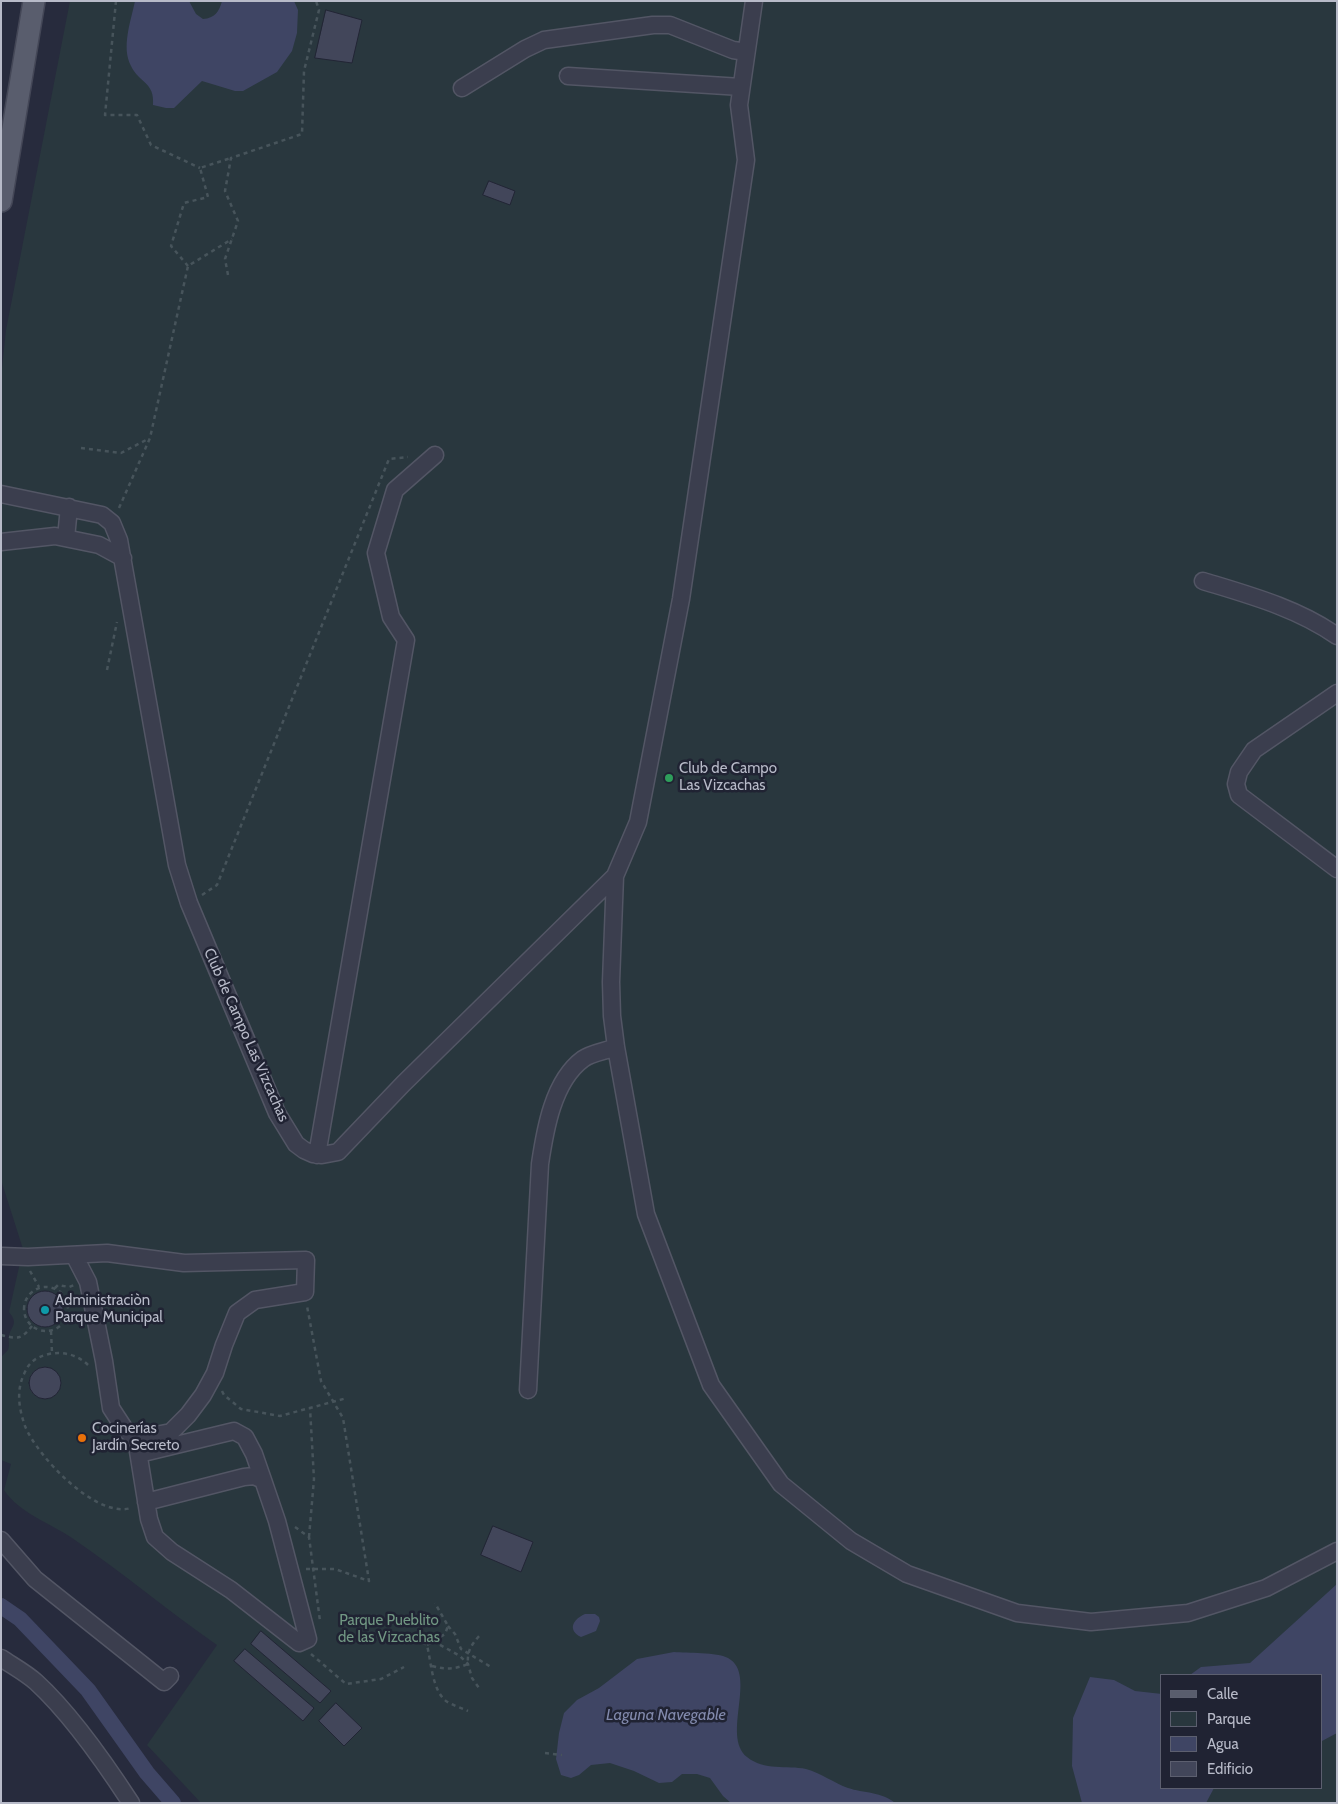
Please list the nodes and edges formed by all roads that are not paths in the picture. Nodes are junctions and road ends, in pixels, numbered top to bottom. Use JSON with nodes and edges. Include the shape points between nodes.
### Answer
{"nodes":[{"id":1,"x":34,"y":1,"type":"edge"},
{"id":2,"x":754,"y":1,"type":"edge"},
{"id":3,"x":746,"y":52,"type":"junction"},
{"id":4,"x":568,"y":76,"type":"dead end"},
{"id":5,"x":741,"y":87,"type":"junction"},
{"id":6,"x":462,"y":88,"type":"dead end"},
{"id":7,"x":1,"y":201,"type":"edge"},
{"id":8,"x":435,"y":456,"type":"road end"},
{"id":9,"x":1,"y":494,"type":"edge"},
{"id":10,"x":69,"y":507,"type":"junction"},
{"id":11,"x":66,"y":538,"type":"junction"},
{"id":12,"x":1,"y":542,"type":"edge"},
{"id":13,"x":123,"y":558,"type":"junction"},
{"id":14,"x":1203,"y":580,"type":"dead end"},
{"id":15,"x":1337,"y":636,"type":"edge"},
{"id":16,"x":1337,"y":693,"type":"edge"},
{"id":17,"x":1337,"y":869,"type":"edge"},
{"id":18,"x":615,"y":876,"type":"junction"},
{"id":19,"x":616,"y":1047,"type":"junction"},
{"id":20,"x":316,"y":1154,"type":"junction"},
{"id":21,"x":74,"y":1255,"type":"junction"},
{"id":22,"x":1,"y":1256,"type":"edge"},
{"id":23,"x":528,"y":1390,"type":"dead end"},
{"id":24,"x":138,"y":1446,"type":"junction"},
{"id":25,"x":263,"y":1480,"type":"junction"},
{"id":26,"x":146,"y":1502,"type":"junction"},
{"id":27,"x":1,"y":1540,"type":"edge"},
{"id":28,"x":1337,"y":1551,"type":"edge"},
{"id":29,"x":1,"y":1658,"type":"edge"},
{"id":30,"x":170,"y":1676,"type":"dead end"},
{"id":31,"x":131,"y":1803,"type":"edge"}],
"edges":[{"from":1,"to":7,"type":"main road"},
{"from":2,"to":3,"type":"lane"},
{"from":3,"to":5,"type":"lane"},
{"from":3,"to":6,"type":"lane","via":[[670,25],[653,25],[544,40]]},
{"from":4,"to":5,"type":"lane"},
{"from":5,"to":18,"type":"lane","via":[[739,105],[746,160],[681,599],[638,822]]},
{"from":8,"to":20,"type":"lane","via":[[395,490],[376,553],[391,618],[406,640]]},
{"from":9,"to":10,"type":"lane"},
{"from":10,"to":11,"type":"lane"},
{"from":10,"to":13,"type":"lane","name":"Club de Campo Las Vizcachas","via":[[102,515],[112,523]]},
{"from":11,"to":12,"type":"lane","via":[[55,536]]},
{"from":11,"to":13,"type":"lane","via":[[99,544]]},
{"from":13,"to":20,"type":"lane","name":"Club de Campo Las Vizcachas","via":[[177,865],[189,903],[277,1112],[296,1144]]},
{"from":14,"to":15,"type":"lane","via":[[1264,600]]},
{"from":16,"to":17,"type":"lane","via":[[1254,750],[1239,772],[1236,784],[1239,795]]},
{"from":18,"to":19,"type":"lane","via":[[611,982]]},
{"from":18,"to":20,"type":"lane","via":[[403,1084],[348,1143],[338,1152]]},
{"from":19,"to":23,"type":"lane","via":[[584,1058],[568,1073],[553,1105],[544,1140]]},
{"from":19,"to":28,"type":"lane","via":[[646,1214],[711,1385],[781,1484],[851,1540],[907,1574],[1017,1613],[1091,1622],[1188,1613],[1266,1588]]},
{"from":21,"to":22,"type":"lane"},
{"from":21,"to":24,"type":"lane","via":[[88,1282],[111,1408]]},
{"from":21,"to":24,"type":"lane","via":[[107,1252],[184,1263],[306,1260],[305,1292],[255,1300],[237,1313],[215,1373],[203,1395],[172,1432]]},
{"from":24,"to":25,"type":"lane","via":[[234,1431],[245,1437]]},
{"from":24,"to":26,"type":"lane"},
{"from":25,"to":26,"type":"lane","via":[[254,1476],[244,1477]]},
{"from":25,"to":26,"type":"lane","via":[[290,1571],[304,1641],[172,1552],[155,1537]]},
{"from":27,"to":30,"type":"lane","via":[[35,1579],[164,1682]]},
{"from":29,"to":31,"type":"lane","via":[[36,1681],[55,1702]]}]}
